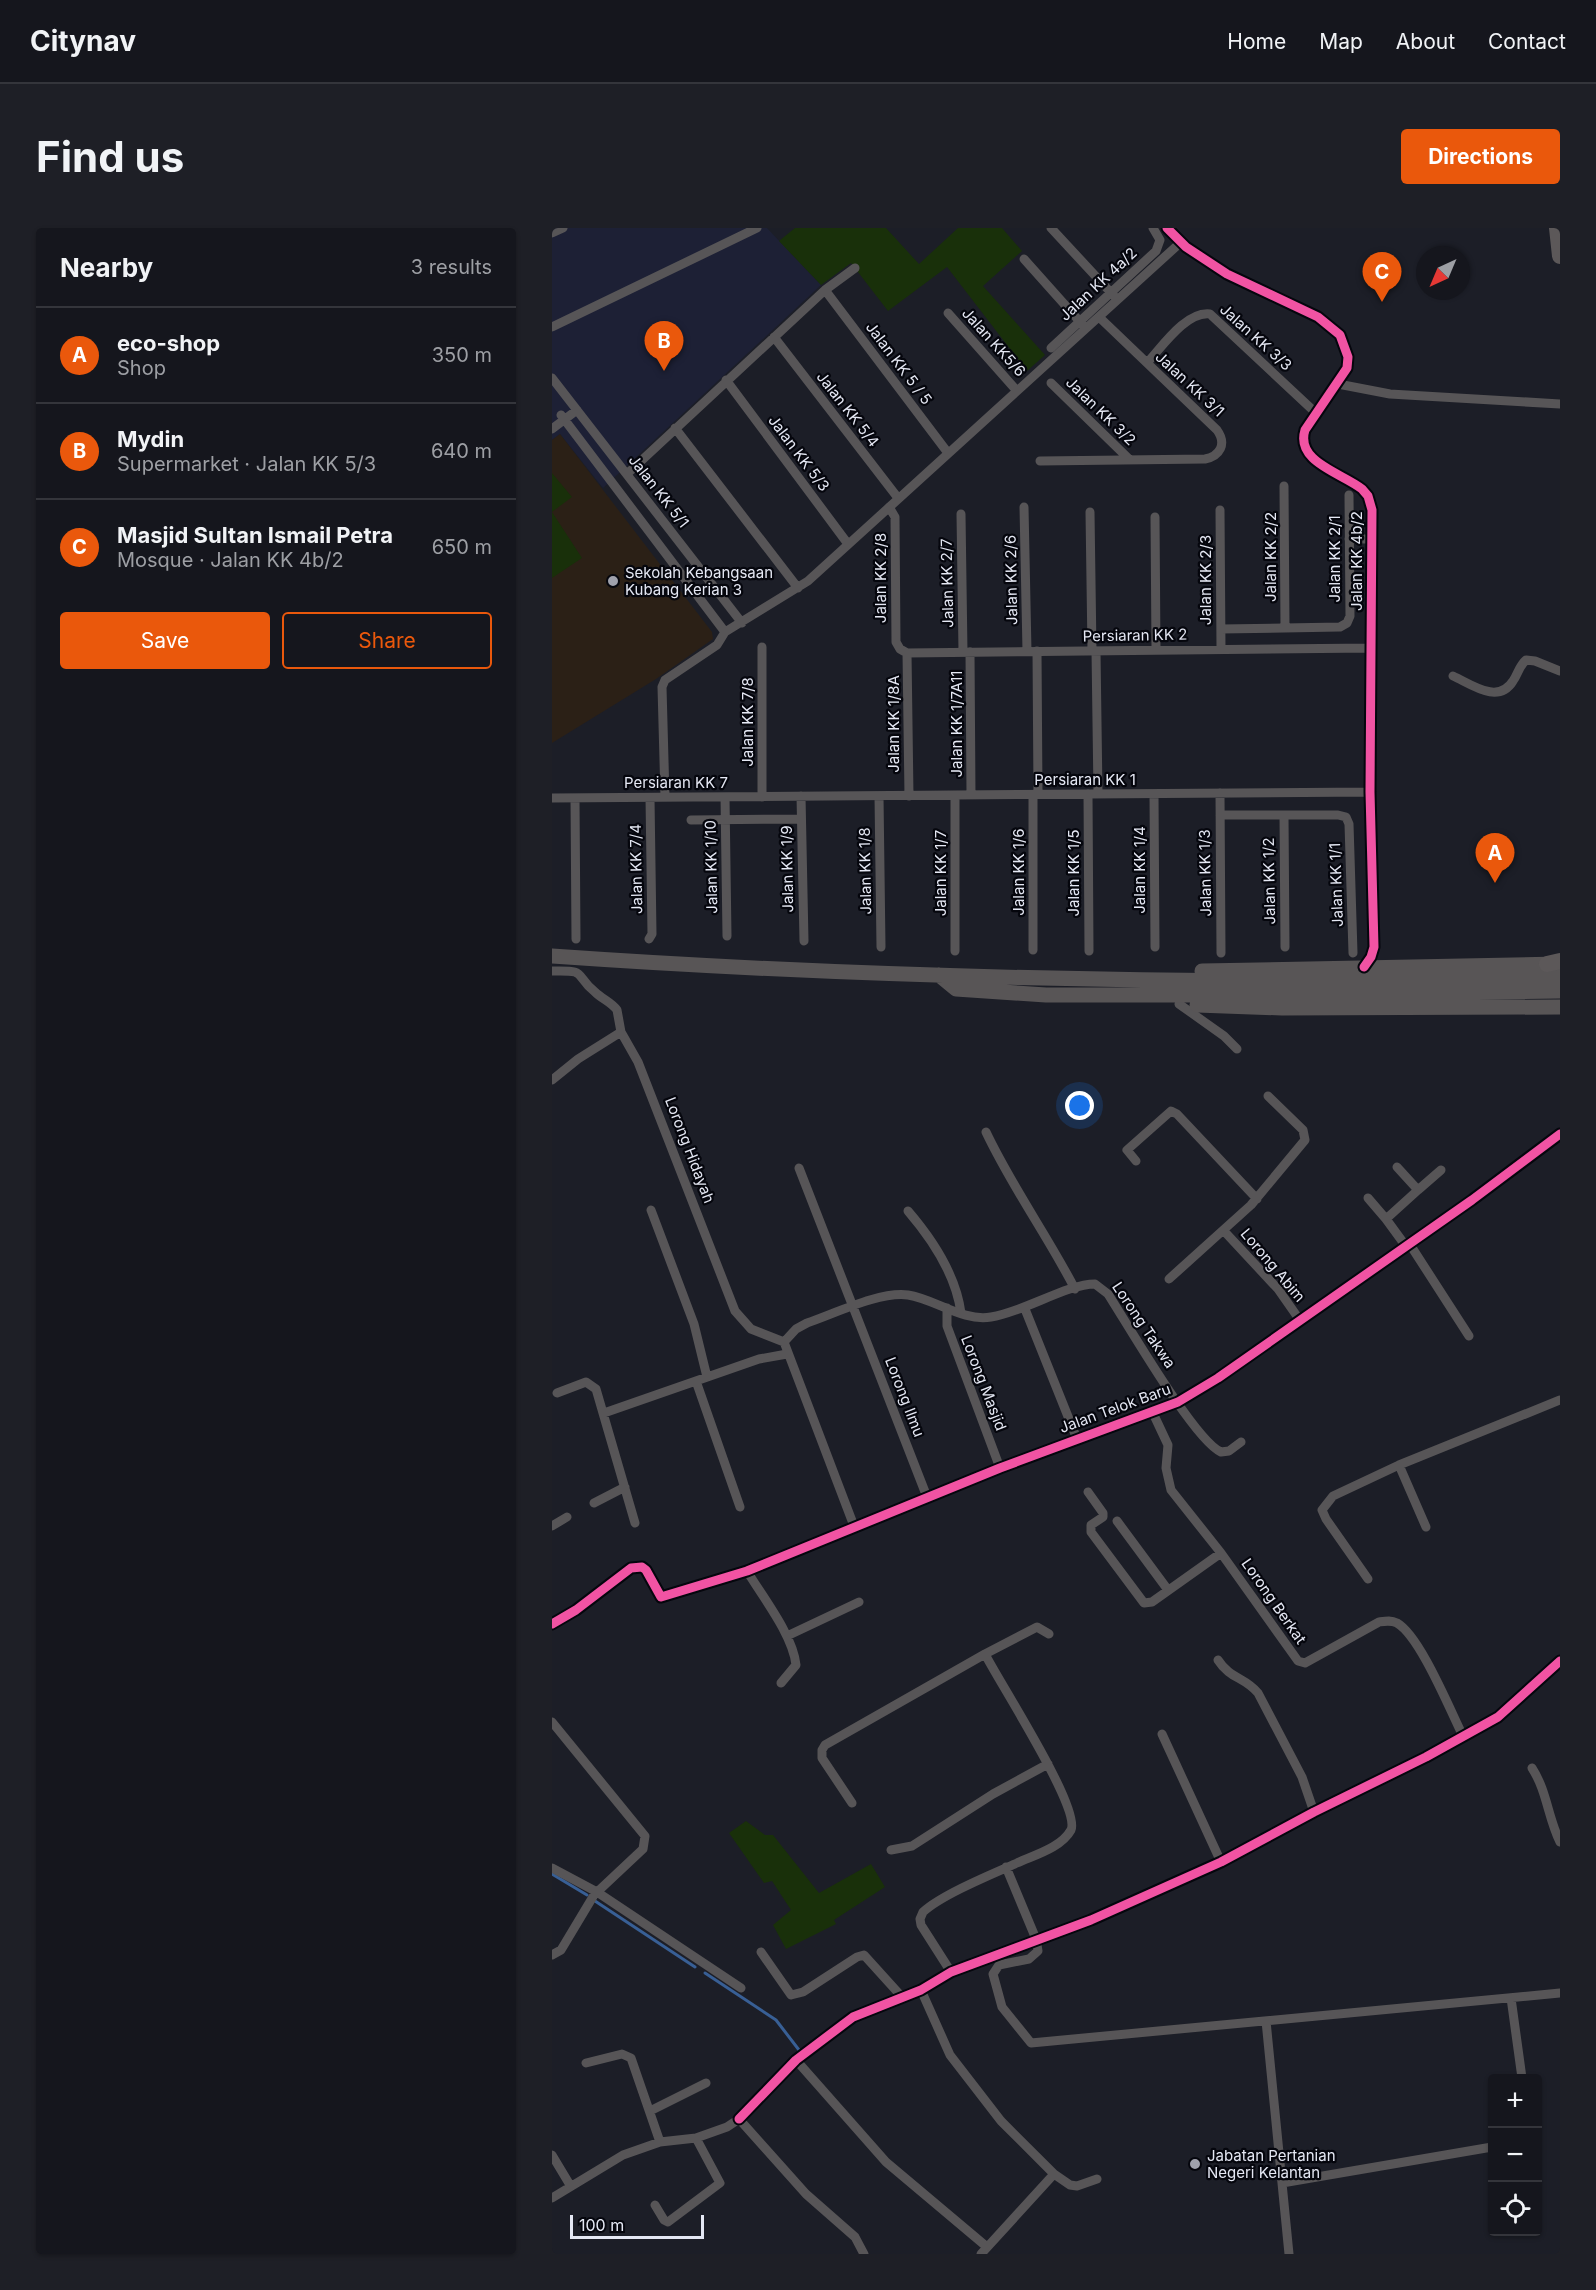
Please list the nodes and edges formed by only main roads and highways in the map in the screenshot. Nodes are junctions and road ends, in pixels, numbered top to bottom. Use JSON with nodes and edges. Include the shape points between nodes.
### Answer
{"nodes":[{"id":1,"x":1557,"y":228,"type":"edge"},
{"id":2,"x":1560,"y":256,"type":"edge"},
{"id":3,"x":552,"y":956,"type":"edge"},
{"id":4,"x":1556,"y":963,"type":"edge"},
{"id":5,"x":939,"y":975,"type":"junction"},
{"id":6,"x":1560,"y":976,"type":"edge"},
{"id":7,"x":1044,"y":978,"type":"junction"},
{"id":8,"x":1280,"y":988,"type":"junction"},
{"id":9,"x":1560,"y":991,"type":"edge"},
{"id":10,"x":1046,"y":994,"type":"junction"},
{"id":11,"x":1560,"y":1007,"type":"edge"}],
"edges":[{"from":1,"to":2,"type":"highway"},
{"from":3,"to":5,"type":"main road"},
{"from":4,"to":7,"type":"main road"},
{"from":5,"to":7,"type":"main road"},
{"from":5,"to":10,"type":"main road","via":[[956,989]]},
{"from":6,"to":8,"type":"main road"},
{"from":7,"to":8,"type":"main road"},
{"from":8,"to":9,"type":"main road"},
{"from":8,"to":10,"type":"main road"},
{"from":10,"to":11,"type":"main road","via":[[1121,1004]]}]}
